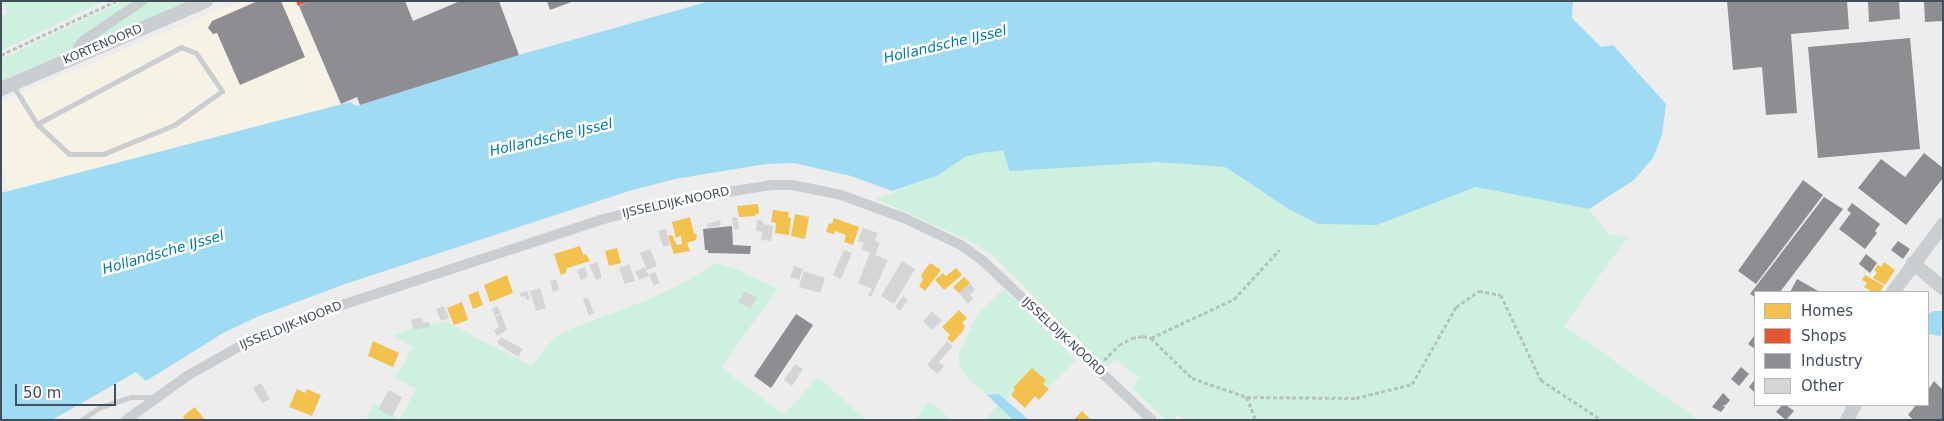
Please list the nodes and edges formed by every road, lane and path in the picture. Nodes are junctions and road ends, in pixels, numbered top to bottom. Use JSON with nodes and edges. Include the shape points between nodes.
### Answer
{"nodes":[{"id":1,"x":116,"y":1,"type":"edge"},
{"id":2,"x":142,"y":1,"type":"edge"},
{"id":3,"x":206,"y":1,"type":"edge"},
{"id":4,"x":1,"y":55,"type":"edge"},
{"id":5,"x":76,"y":57,"type":"junction"},
{"id":6,"x":7,"y":86,"type":"edge"},
{"id":7,"x":37,"y":124,"type":"junction"},
{"id":8,"x":1943,"y":225,"type":"edge"},
{"id":9,"x":1279,"y":250,"type":"dead end"},
{"id":10,"x":1913,"y":263,"type":"junction"},
{"id":11,"x":1943,"y":288,"type":"edge"},
{"id":12,"x":1894,"y":291,"type":"edge"},
{"id":13,"x":1151,"y":338,"type":"junction"},
{"id":14,"x":1095,"y":368,"type":"junction"},
{"id":15,"x":158,"y":397,"type":"junction"},
{"id":16,"x":1247,"y":397,"type":"junction"},
{"id":17,"x":1854,"y":406,"type":"edge"},
{"id":18,"x":81,"y":420,"type":"edge"},
{"id":19,"x":126,"y":420,"type":"edge"},
{"id":20,"x":1152,"y":420,"type":"edge"},
{"id":21,"x":1256,"y":420,"type":"edge"},
{"id":22,"x":1602,"y":420,"type":"edge"},
{"id":23,"x":1847,"y":420,"type":"edge"}],
"edges":[{"from":1,"to":4,"type":"path"},
{"from":2,"to":5,"type":"street","via":[[84,41]]},
{"from":3,"to":5,"type":"street","name":"KORTENOORD"},
{"from":5,"to":6,"type":"street","name":"KORTENOORD"},
{"from":6,"to":7,"type":"lane"},
{"from":7,"to":7,"type":"lane","via":[[181,47],[196,53],[222,91],[174,125],[103,154],[68,154]]},
{"from":8,"to":10,"type":"street"},
{"from":9,"to":13,"type":"path","via":[[1234,299]]},
{"from":10,"to":11,"type":"street"},
{"from":10,"to":12,"type":"street"},
{"from":13,"to":14,"type":"path","via":[[1132,338],[1119,345]]},
{"from":13,"to":16,"type":"path","via":[[1192,378]]},
{"from":14,"to":15,"type":"street","name":"IJSSELDIJK-NOORD","via":[[983,261],[961,245],[904,218],[841,195],[792,185],[772,185],[678,200],[604,219],[345,304],[247,342],[187,376]]},
{"from":14,"to":20,"type":"street","name":"IJSSELDIJK-NOORD"},
{"from":15,"to":18,"type":"lane","via":[[131,397],[100,407]]},
{"from":15,"to":19,"type":"street","name":"IJSSELDIJK-NOORD"},
{"from":16,"to":21,"type":"path"},
{"from":16,"to":22,"type":"path","via":[[1356,398],[1412,384],[1456,307],[1479,291],[1501,294],[1541,380]]},
{"from":17,"to":23,"type":"street"}]}
